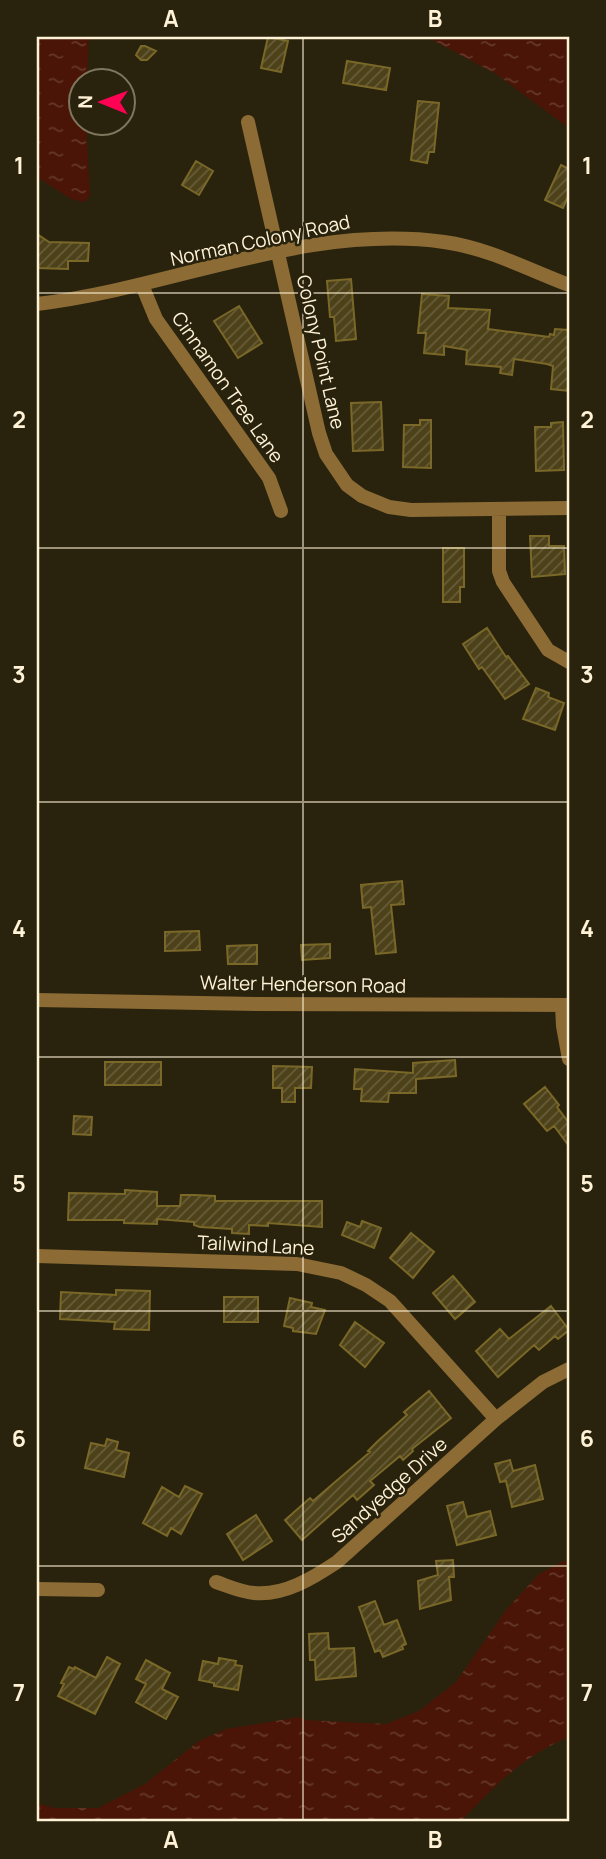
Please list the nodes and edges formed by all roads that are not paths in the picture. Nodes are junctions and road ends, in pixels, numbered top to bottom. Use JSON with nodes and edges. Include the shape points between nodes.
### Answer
{"nodes":[{"id":1,"x":248,"y":122,"type":"dead end"},
{"id":2,"x":279,"y":252,"type":"junction"},
{"id":3,"x":142,"y":285,"type":"junction"},
{"id":4,"x":569,"y":285,"type":"edge"},
{"id":5,"x":37,"y":304,"type":"edge"},
{"id":6,"x":569,"y":509,"type":"edge"},
{"id":7,"x":499,"y":510,"type":"junction"},
{"id":8,"x":281,"y":512,"type":"dead end"},
{"id":9,"x":569,"y":662,"type":"edge"},
{"id":10,"x":37,"y":1000,"type":"edge"},
{"id":11,"x":566,"y":1005,"type":"edge"},
{"id":12,"x":569,"y":1059,"type":"edge"},
{"id":13,"x":37,"y":1256,"type":"edge"},
{"id":14,"x":569,"y":1369,"type":"edge"},
{"id":15,"x":496,"y":1419,"type":"junction"},
{"id":16,"x":216,"y":1582,"type":"dead end"},
{"id":17,"x":37,"y":1589,"type":"edge"},
{"id":18,"x":97,"y":1590,"type":"dead end"}],
"edges":[{"from":1,"to":2,"type":"street","name":"Colony Point Lane"},
{"from":2,"to":3,"type":"street","name":"Norman Colony Road"},
{"from":2,"to":4,"type":"street","name":"Norman Colony Road","via":[[360,238],[444,242],[493,255]]},
{"from":2,"to":7,"type":"street","name":"Colony Point Lane","via":[[319,433],[326,454],[347,485],[389,507]]},
{"from":3,"to":5,"type":"street","name":"Norman Colony Road"},
{"from":3,"to":8,"type":"street","name":"Cinnamon Tree Lane","via":[[156,319],[270,478]]},
{"from":6,"to":7,"type":"street","name":"Colony Point Lane"},
{"from":7,"to":9,"type":"street","via":[[503,582],[548,650]]},
{"from":10,"to":11,"type":"street","name":"Walter Henderson Road"},
{"from":11,"to":12,"type":"street","via":[[563,1026]]},
{"from":13,"to":15,"type":"street","name":"Tailwind Lane","via":[[297,1264],[341,1273],[390,1301]]},
{"from":14,"to":15,"type":"street","name":"Sandyedge Drive","via":[[542,1382]]},
{"from":15,"to":16,"type":"street","name":"Sandyedge Drive","via":[[320,1573],[270,1592],[253,1593]]},
{"from":17,"to":18,"type":"street"}]}
